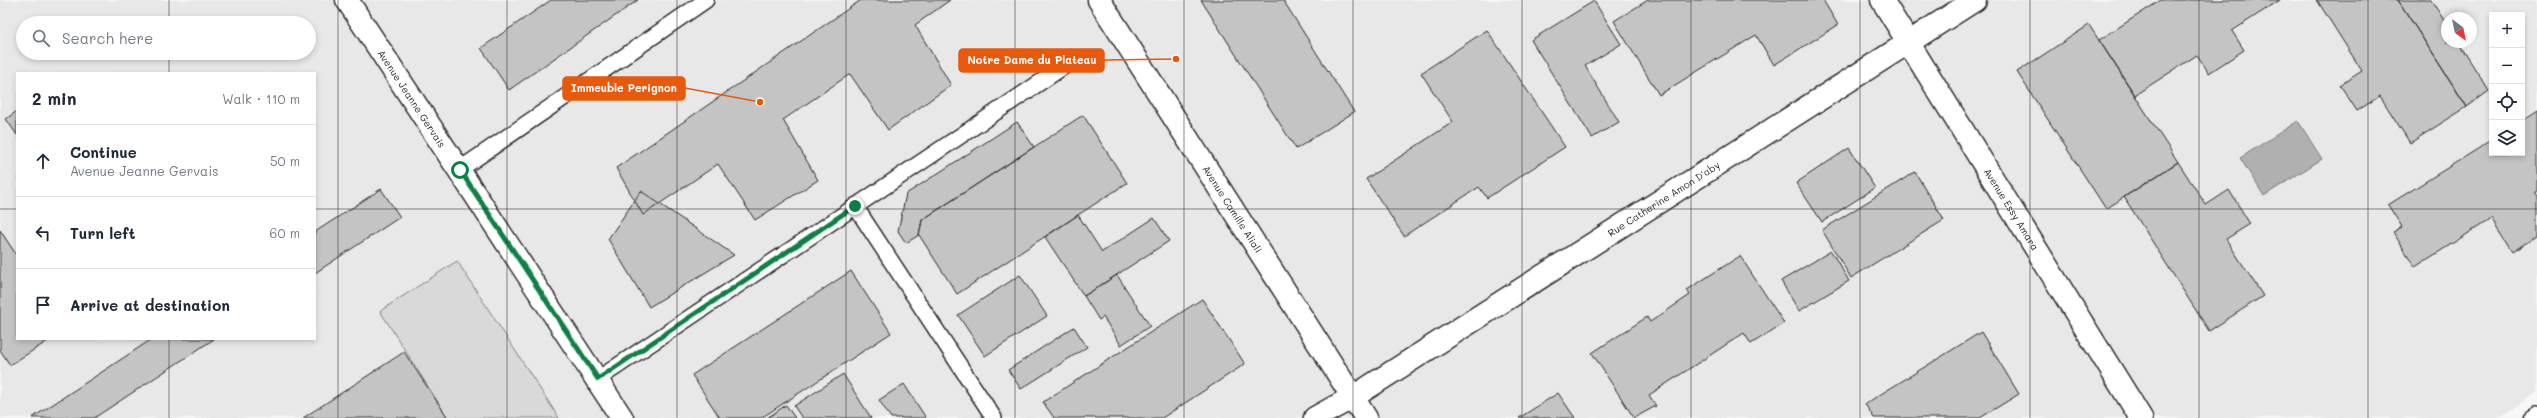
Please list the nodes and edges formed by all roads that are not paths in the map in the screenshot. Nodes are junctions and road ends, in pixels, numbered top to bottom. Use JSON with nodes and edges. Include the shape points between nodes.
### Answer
{"nodes":[{"id":1,"x":347,"y":0,"type":"edge"},
{"id":2,"x":706,"y":0,"type":"edge"},
{"id":3,"x":1099,"y":0,"type":"edge"},
{"id":4,"x":1882,"y":0,"type":"edge"},
{"id":5,"x":1975,"y":0,"type":"edge"},
{"id":6,"x":1909,"y":42,"type":"junction"},
{"id":7,"x":1066,"y":65,"type":"dead end"},
{"id":8,"x":460,"y":170,"type":"junction"},
{"id":9,"x":855,"y":206,"type":"junction"},
{"id":10,"x":598,"y":379,"type":"junction"},
{"id":11,"x":1352,"y":397,"type":"junction"},
{"id":12,"x":2537,"y":415,"type":"edge"},
{"id":13,"x":622,"y":418,"type":"edge"},
{"id":14,"x":994,"y":418,"type":"edge"},
{"id":15,"x":1315,"y":418,"type":"edge"},
{"id":16,"x":1366,"y":418,"type":"edge"},
{"id":17,"x":2141,"y":418,"type":"edge"},
{"id":18,"x":2532,"y":418,"type":"edge"}],
"edges":[{"from":1,"to":8,"type":"street","name":"Avenue Jeanne Gervais"},
{"from":2,"to":8,"type":"lane"},
{"from":3,"to":11,"type":"street","name":"Avenue Camille Aliali"},
{"from":4,"to":6,"type":"street","name":"Avenue Essy Amara"},
{"from":5,"to":6,"type":"street","name":"Rue Catherine Amon D'aby"},
{"from":6,"to":11,"type":"street","name":"Rue Catherine Amon D'aby"},
{"from":6,"to":17,"type":"street","name":"Avenue Essy Amara"},
{"from":7,"to":9,"type":"lane"},
{"from":8,"to":10,"type":"street","name":"Avenue Jeanne Gervais"},
{"from":9,"to":10,"type":"lane"},
{"from":9,"to":14,"type":"lane"},
{"from":10,"to":13,"type":"street","name":"Avenue Jeanne Gervais"},
{"from":11,"to":15,"type":"street","name":"Rue Catherine Amon D'aby"},
{"from":11,"to":16,"type":"street","name":"Avenue Camille Aliali"},
{"from":12,"to":18,"type":"lane"}]}
